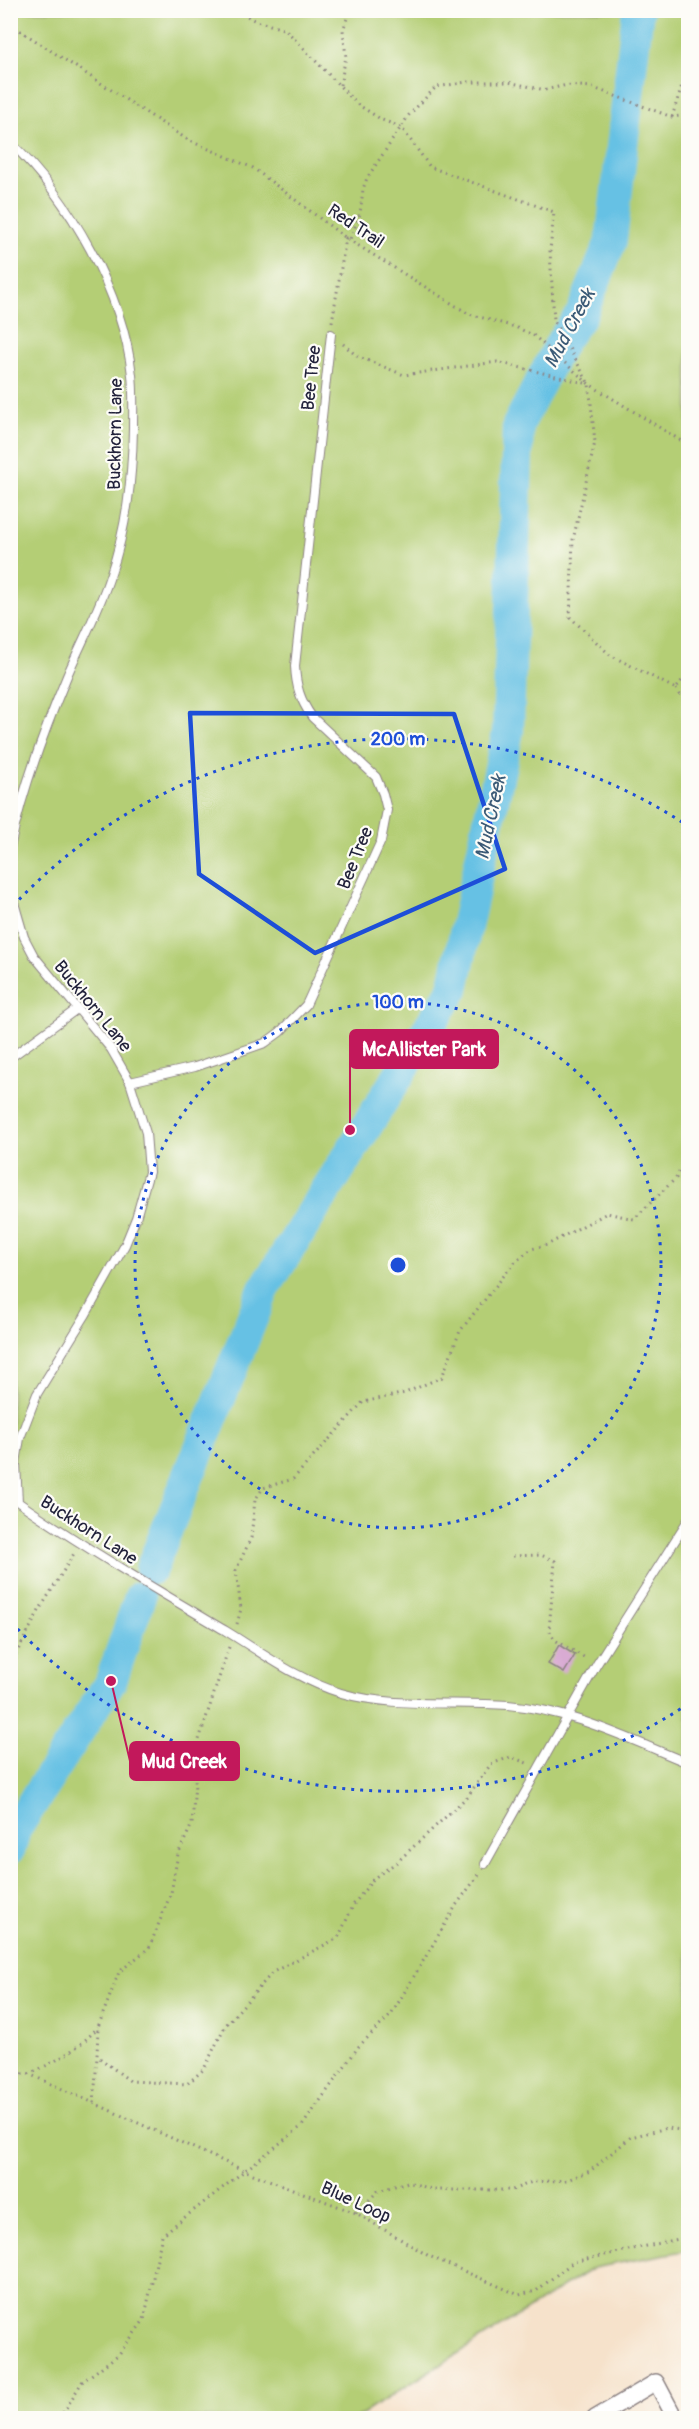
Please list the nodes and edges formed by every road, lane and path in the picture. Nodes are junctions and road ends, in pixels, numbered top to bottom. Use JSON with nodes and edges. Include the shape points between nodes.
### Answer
{"nodes":[{"id":1,"x":237,"y":10,"type":"edge"},
{"id":2,"x":350,"y":10,"type":"edge"},
{"id":3,"x":10,"y":24,"type":"edge"},
{"id":4,"x":688,"y":66,"type":"edge"},
{"id":5,"x":339,"y":85,"type":"junction"},
{"id":6,"x":688,"y":115,"type":"edge"},
{"id":7,"x":672,"y":117,"type":"junction"},
{"id":8,"x":401,"y":127,"type":"junction"},
{"id":9,"x":10,"y":142,"type":"edge"},
{"id":10,"x":346,"y":238,"type":"junction"},
{"id":11,"x":331,"y":334,"type":"junction"},
{"id":12,"x":589,"y":384,"type":"junction"},
{"id":13,"x":688,"y":445,"type":"edge"},
{"id":14,"x":688,"y":672,"type":"edge"},
{"id":15,"x":676,"y":689,"type":"junction"},
{"id":16,"x":688,"y":706,"type":"edge"},
{"id":17,"x":10,"y":848,"type":"edge"},
{"id":18,"x":10,"y":881,"type":"edge"},
{"id":19,"x":77,"y":1010,"type":"junction"},
{"id":20,"x":10,"y":1058,"type":"edge"},
{"id":21,"x":130,"y":1082,"type":"junction"},
{"id":22,"x":688,"y":1155,"type":"edge"},
{"id":23,"x":688,"y":1520,"type":"edge"},
{"id":24,"x":80,"y":1544,"type":"junction"},
{"id":25,"x":513,"y":1556,"type":"dead end"},
{"id":26,"x":233,"y":1636,"type":"junction"},
{"id":27,"x":597,"y":1664,"type":"junction"},
{"id":28,"x":10,"y":1665,"type":"edge"},
{"id":29,"x":568,"y":1717,"type":"junction"},
{"id":30,"x":688,"y":1763,"type":"edge"},
{"id":31,"x":539,"y":1768,"type":"junction"},
{"id":32,"x":485,"y":1864,"type":"joint"},
{"id":33,"x":98,"y":2027,"type":"junction"},
{"id":34,"x":97,"y":2056,"type":"junction"},
{"id":35,"x":10,"y":2073,"type":"edge"},
{"id":36,"x":29,"y":2074,"type":"junction"},
{"id":37,"x":94,"y":2103,"type":"junction"},
{"id":38,"x":688,"y":2131,"type":"edge"},
{"id":39,"x":245,"y":2171,"type":"junction"},
{"id":40,"x":356,"y":2213,"type":"junction"},
{"id":41,"x":688,"y":2237,"type":"edge"},
{"id":42,"x":60,"y":2418,"type":"edge"},
{"id":43,"x":596,"y":2418,"type":"edge"},
{"id":44,"x":675,"y":2418,"type":"edge"}],
"edges":[{"from":1,"to":5,"type":"path","via":[[286,30]]},
{"from":2,"to":5,"type":"path","via":[[343,30],[346,57]]},
{"from":3,"to":10,"type":"path","name":"Red Trail","via":[[188,140],[253,168]]},
{"from":4,"to":7,"type":"path"},
{"from":5,"to":8,"type":"path","via":[[357,104]]},
{"from":6,"to":7,"type":"path"},
{"from":7,"to":8,"type":"path","via":[[591,87],[567,85],[545,90],[508,82],[467,82],[436,87]]},
{"from":8,"to":10,"type":"path","via":[[367,178],[360,214],[350,238]]},
{"from":8,"to":12,"type":"path","via":[[430,167],[554,212],[550,251],[554,321]]},
{"from":9,"to":17,"type":"lane","name":"Buckhorn Lane","via":[[30,161],[65,208],[110,291],[132,374],[134,406],[133,471],[118,552],[24,793]]},
{"from":10,"to":11,"type":"path"},
{"from":10,"to":12,"type":"path","name":"Red Trail","via":[[469,314],[533,335]]},
{"from":11,"to":12,"type":"path","via":[[357,356],[404,375],[497,362]]},
{"from":11,"to":21,"type":"lane","name":"Bee Tree","via":[[296,680],[312,717],[376,777],[387,810],[381,841],[306,1005],[296,1017],[265,1043],[195,1067]]},
{"from":12,"to":13,"type":"path","name":"Red Trail"},
{"from":12,"to":15,"type":"path","via":[[595,442],[573,540],[570,618],[610,655]]},
{"from":14,"to":15,"type":"path"},
{"from":15,"to":16,"type":"path"},
{"from":18,"to":19,"type":"lane","name":"Buckhorn Lane","via":[[24,937],[34,956]]},
{"from":19,"to":20,"type":"lane"},
{"from":19,"to":21,"type":"lane","name":"Buckhorn Lane","via":[[111,1049]]},
{"from":21,"to":24,"type":"lane","name":"Buckhorn Lane","via":[[146,1133],[149,1172],[143,1197],[125,1245],[37,1394],[20,1438],[16,1463],[18,1502]]},
{"from":22,"to":26,"type":"path","via":[[676,1178],[634,1219],[607,1213],[547,1245],[531,1249],[514,1263],[460,1331],[442,1377],[405,1393],[363,1401],[293,1479],[263,1488],[255,1500],[251,1538],[236,1570],[241,1609]]},
{"from":23,"to":27,"type":"lane"},
{"from":24,"to":26,"type":"lane","name":"Buckhorn Lane"},
{"from":24,"to":28,"type":"path"},
{"from":25,"to":27,"type":"path","via":[[542,1555],[555,1561],[549,1630],[555,1640]]},
{"from":26,"to":29,"type":"lane","name":"Buckhorn Lane","via":[[304,1678],[340,1693],[423,1703],[510,1705]]},
{"from":26,"to":33,"type":"path","via":[[198,1743],[192,1824],[178,1854],[171,1893],[149,1948],[119,1971]]},
{"from":27,"to":29,"type":"lane"},
{"from":29,"to":30,"type":"lane","name":"Buckhorn Lane"},
{"from":29,"to":31,"type":"lane"},
{"from":31,"to":32,"type":"lane"},
{"from":31,"to":34,"type":"path","via":[[511,1757],[491,1764],[466,1797],[397,1862],[374,1878],[354,1904],[338,1938],[273,1972],[225,2026],[204,2069],[187,2084],[130,2081]]},
{"from":32,"to":39,"type":"path","via":[[391,2015],[359,2046],[302,2126]]},
{"from":33,"to":34,"type":"path"},
{"from":33,"to":36,"type":"path","via":[[87,2040],[58,2060]]},
{"from":34,"to":37,"type":"path"},
{"from":35,"to":36,"type":"path","name":"Blue Loop"},
{"from":36,"to":37,"type":"path","name":"Blue Loop"},
{"from":37,"to":39,"type":"path","name":"Blue Loop"},
{"from":38,"to":40,"type":"path","via":[[668,2128],[631,2137],[590,2171],[567,2180],[532,2182],[513,2190],[435,2190],[408,2182],[378,2191]]},
{"from":39,"to":40,"type":"path","name":"Blue Loop"},
{"from":39,"to":42,"type":"path","via":[[162,2235],[144,2320],[119,2354],[82,2382]]},
{"from":40,"to":41,"type":"path","name":"Blue Loop","via":[[429,2256],[519,2295],[536,2291],[573,2262]]},
{"from":43,"to":44,"type":"street","via":[[656,2382]]}]}
